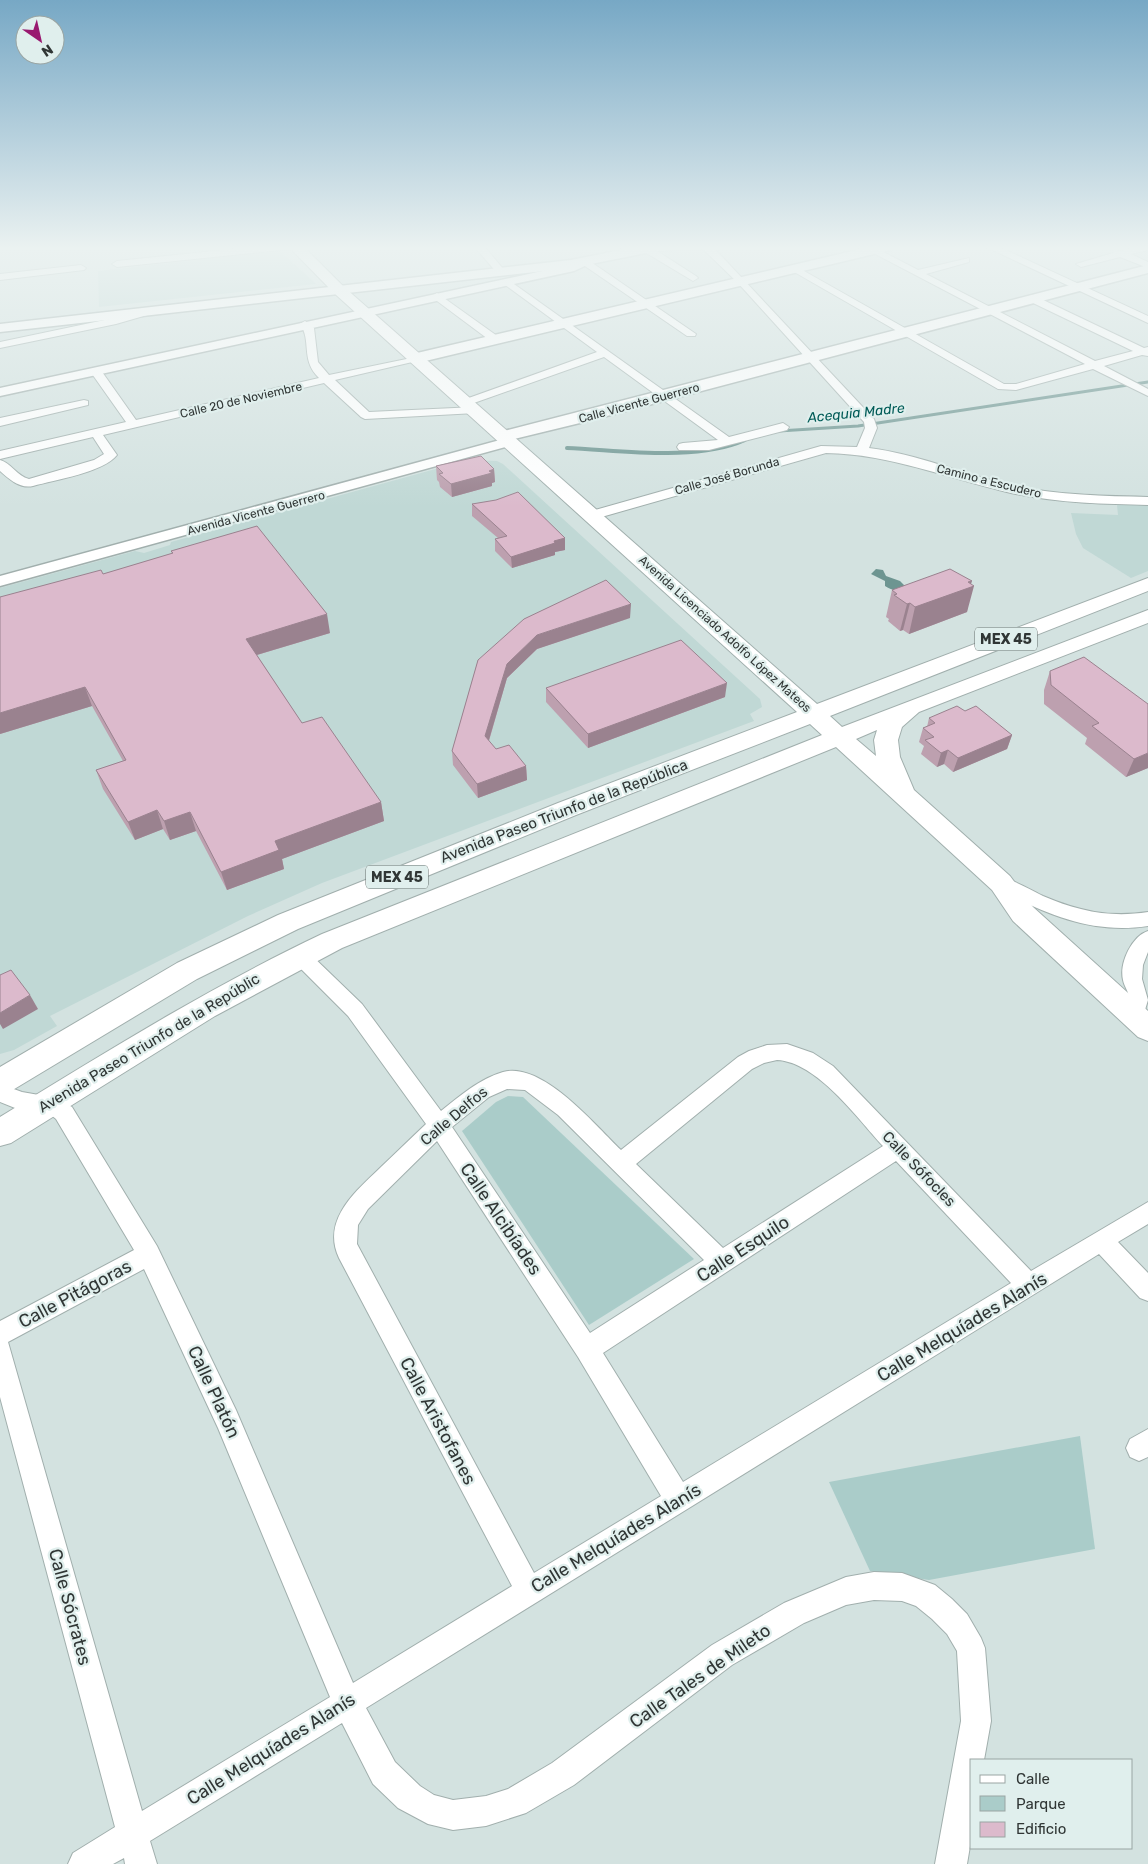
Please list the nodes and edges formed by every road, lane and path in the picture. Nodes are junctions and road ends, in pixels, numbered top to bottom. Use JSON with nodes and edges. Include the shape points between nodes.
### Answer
{"nodes":[{"id":1,"x":36,"y":333,"type":"edge"},
{"id":2,"x":265,"y":333,"type":"edge"},
{"id":3,"x":309,"y":333,"type":"edge"},
{"id":4,"x":388,"y":333,"type":"edge"},
{"id":5,"x":487,"y":333,"type":"edge"},
{"id":6,"x":527,"y":333,"type":"edge"},
{"id":7,"x":578,"y":333,"type":"edge"},
{"id":8,"x":788,"y":333,"type":"edge"},
{"id":9,"x":909,"y":333,"type":"edge"},
{"id":10,"x":1034,"y":333,"type":"edge"},
{"id":11,"x":1105,"y":333,"type":"edge"},
{"id":12,"x":905,"y":334,"type":"junction"},
{"id":13,"x":496,"y":340,"type":"junction"},
{"id":14,"x":0,"y":346,"type":"edge"},
{"id":15,"x":1146,"y":352,"type":"edge"},
{"id":16,"x":604,"y":353,"type":"junction"},
{"id":17,"x":417,"y":358,"type":"junction"},
{"id":18,"x":811,"y":358,"type":"junction"},
{"id":19,"x":1095,"y":364,"type":"junction"},
{"id":20,"x":96,"y":371,"type":"junction"},
{"id":21,"x":327,"y":380,"type":"junction"},
{"id":22,"x":1145,"y":390,"type":"edge"},
{"id":23,"x":0,"y":392,"type":"edge"},
{"id":24,"x":667,"y":396,"type":"junction"},
{"id":25,"x":84,"y":403,"type":"dead end"},
{"id":26,"x":471,"y":406,"type":"junction"},
{"id":27,"x":0,"y":422,"type":"edge"},
{"id":28,"x":134,"y":425,"type":"junction"},
{"id":29,"x":783,"y":427,"type":"dead end"},
{"id":30,"x":97,"y":434,"type":"junction"},
{"id":31,"x":509,"y":439,"type":"junction"},
{"id":32,"x":727,"y":441,"type":"junction"},
{"id":33,"x":683,"y":447,"type":"dead end"},
{"id":34,"x":862,"y":450,"type":"junction"},
{"id":35,"x":0,"y":455,"type":"edge"},
{"id":36,"x":0,"y":464,"type":"edge"},
{"id":37,"x":1148,"y":502,"type":"edge"},
{"id":38,"x":593,"y":515,"type":"junction"},
{"id":39,"x":0,"y":573,"type":"edge"},
{"id":40,"x":0,"y":581,"type":"edge"},
{"id":41,"x":1148,"y":584,"type":"edge"},
{"id":42,"x":1069,"y":615,"type":"junction"},
{"id":43,"x":1148,"y":616,"type":"edge"},
{"id":44,"x":1090,"y":639,"type":"junction"},
{"id":45,"x":1004,"y":640,"type":"junction"},
{"id":46,"x":1025,"y":663,"type":"junction"},
{"id":47,"x":781,"y":684,"type":"junction"},
{"id":48,"x":864,"y":693,"type":"junction"},
{"id":49,"x":913,"y":706,"type":"junction"},
{"id":50,"x":814,"y":714,"type":"junction"},
{"id":51,"x":839,"y":736,"type":"junction"},
{"id":52,"x":905,"y":796,"type":"junction"},
{"id":53,"x":1001,"y":883,"type":"junction"},
{"id":54,"x":1148,"y":919,"type":"edge"},
{"id":55,"x":288,"y":922,"type":"junction"},
{"id":56,"x":1148,"y":938,"type":"edge"},
{"id":57,"x":232,"y":948,"type":"junction"},
{"id":58,"x":300,"y":956,"type":"junction"},
{"id":59,"x":239,"y":988,"type":"junction"},
{"id":60,"x":1141,"y":1023,"type":"edge"},
{"id":61,"x":805,"y":1056,"type":"joint"},
{"id":62,"x":0,"y":1082,"type":"edge"},
{"id":63,"x":0,"y":1093,"type":"edge"},
{"id":64,"x":46,"y":1105,"type":"junction"},
{"id":65,"x":439,"y":1126,"type":"junction"},
{"id":66,"x":0,"y":1133,"type":"edge"},
{"id":67,"x":898,"y":1148,"type":"junction"},
{"id":68,"x":621,"y":1163,"type":"junction"},
{"id":69,"x":1148,"y":1212,"type":"edge"},
{"id":70,"x":1102,"y":1241,"type":"junction"},
{"id":71,"x":347,"y":1251,"type":"joint"},
{"id":72,"x":149,"y":1254,"type":"junction"},
{"id":73,"x":723,"y":1263,"type":"junction"},
{"id":74,"x":1030,"y":1286,"type":"junction"},
{"id":75,"x":1148,"y":1290,"type":"edge"},
{"id":76,"x":0,"y":1334,"type":"edge"},
{"id":77,"x":587,"y":1349,"type":"junction"},
{"id":78,"x":0,"y":1351,"type":"edge"},
{"id":79,"x":679,"y":1500,"type":"junction"},
{"id":80,"x":529,"y":1590,"type":"junction"},
{"id":81,"x":347,"y":1703,"type":"junction"},
{"id":82,"x":132,"y":1834,"type":"junction"},
{"id":83,"x":84,"y":1864,"type":"edge"},
{"id":84,"x":141,"y":1864,"type":"edge"},
{"id":85,"x":951,"y":1864,"type":"edge"}],
"edges":[{"from":1,"to":14,"type":"street"},
{"from":2,"to":20,"type":"street"},
{"from":3,"to":21,"type":"street","via":[[313,362]]},
{"from":4,"to":17,"type":"main road","name":"Avenida Licenciado Adolfo López Mateos"},
{"from":5,"to":13,"type":"street"},
{"from":6,"to":13,"type":"main road","name":"Calle 20 de Noviembre"},
{"from":7,"to":16,"type":"street"},
{"from":8,"to":18,"type":"street"},
{"from":9,"to":12,"type":"main road","name":"Calle Vicente Guerrero"},
{"from":10,"to":19,"type":"street"},
{"from":11,"to":15,"type":"street"},
{"from":12,"to":18,"type":"main road","name":"Calle Vicente Guerrero"},
{"from":12,"to":19,"type":"street","via":[[997,385],[1016,387]]},
{"from":13,"to":17,"type":"main road","name":"Calle 20 de Noviembre"},
{"from":15,"to":19,"type":"street"},
{"from":16,"to":24,"type":"street"},
{"from":16,"to":26,"type":"street"},
{"from":17,"to":21,"type":"street","name":"Calle 20 de Noviembre"},
{"from":17,"to":26,"type":"main road","name":"Avenida Licenciado Adolfo López Mateos"},
{"from":18,"to":24,"type":"main road","name":"Calle Vicente Guerrero"},
{"from":18,"to":34,"type":"street","via":[[871,425]]},
{"from":19,"to":22,"type":"street"},
{"from":20,"to":23,"type":"street"},
{"from":20,"to":28,"type":"street"},
{"from":21,"to":26,"type":"street","via":[[362,413],[372,416]]},
{"from":21,"to":28,"type":"street","name":"Calle 20 de Noviembre"},
{"from":24,"to":31,"type":"main road","name":"Calle Vicente Guerrero"},
{"from":24,"to":32,"type":"street"},
{"from":25,"to":27,"type":"street"},
{"from":26,"to":31,"type":"main road","name":"Avenida Licenciado Adolfo López Mateos"},
{"from":28,"to":30,"type":"street","name":"Calle 20 de Noviembre"},
{"from":29,"to":32,"type":"street"},
{"from":30,"to":35,"type":"street","name":"Calle 20 de Noviembre"},
{"from":30,"to":36,"type":"street","via":[[111,455],[81,468],[29,483],[18,480]]},
{"from":31,"to":38,"type":"main road","name":"Avenida Licenciado Adolfo López Mateos"},
{"from":31,"to":39,"type":"street","name":"Avenida Vicente Guerrero"},
{"from":31,"to":40,"type":"street","name":"Avenida Vicente Guerrero"},
{"from":32,"to":33,"type":"street"},
{"from":34,"to":37,"type":"street","name":"Camino a Escudero","via":[[1028,493]]},
{"from":34,"to":38,"type":"street","name":"Calle José Borunda","via":[[811,452]]},
{"from":38,"to":47,"type":"main road","name":"Avenida Licenciado Adolfo López Mateos"},
{"from":41,"to":42,"type":"main road","name":"Avenida Paseo Triunfo de la República","number":"MEX 45"},
{"from":42,"to":44,"type":"main road","via":[[1068,627]]},
{"from":42,"to":45,"type":"main road","name":"Avenida Paseo Triunfo de la República","number":"MEX 45"},
{"from":43,"to":44,"type":"main road","number":"MEX 45"},
{"from":44,"to":46,"type":"main road","number":"MEX 45"},
{"from":45,"to":46,"type":"main road","via":[[1022,648],[1026,655]]},
{"from":45,"to":48,"type":"main road","name":"Avenida Paseo Triunfo de la República","number":"MEX 45"},
{"from":46,"to":49,"type":"main road","number":"MEX 45"},
{"from":47,"to":48,"type":"main road","via":[[817,692]]},
{"from":47,"to":50,"type":"main road","name":"Avenida Licenciado Adolfo López Mateos"},
{"from":48,"to":50,"type":"main road","name":"Avenida Paseo Triunfo de la República","number":"MEX 45"},
{"from":49,"to":51,"type":"main road","number":"MEX 45"},
{"from":49,"to":52,"type":"main road","via":[[892,724],[885,744],[890,766]]},
{"from":50,"to":51,"type":"main road","name":"Avenida Licenciado Adolfo López Mateos"},
{"from":50,"to":55,"type":"main road","name":"Avenida Paseo Triunfo de la República","number":"MEX 45","via":[[584,802]]},
{"from":51,"to":52,"type":"main road","name":"Avenida Licenciado Adolfo López Mateos"},
{"from":51,"to":58,"type":"main road","number":"MEX 45"},
{"from":52,"to":53,"type":"main road","name":"Avenida Licenciado Adolfo López Mateos"},
{"from":53,"to":54,"type":"street","via":[[1048,906],[1095,921],[1134,923]]},
{"from":53,"to":60,"type":"main road","name":"Avenida Licenciado Adolfo López Mateos","via":[[1023,914]]},
{"from":55,"to":57,"type":"main road","name":"Avenida Paseo Triunfo de la República","number":"MEX 45"},
{"from":55,"to":58,"type":"main road","via":[[287,940]]},
{"from":56,"to":60,"type":"street","via":[[1132,965]]},
{"from":57,"to":59,"type":"main road","via":[[249,957],[250,964]]},
{"from":57,"to":62,"type":"main road","name":"Avenida Paseo Triunfo de la República","number":"MEX 45","via":[[187,971]]},
{"from":58,"to":59,"type":"main road","name":"Avenida Paseo Triunfo de la Repúblic","number":"MEX 45"},
{"from":58,"to":65,"type":"street","name":"Calle Alcibíades","via":[[355,1010]]},
{"from":59,"to":64,"type":"main road","name":"Avenida Paseo Triunfo de la Repúblic","number":"MEX 45"},
{"from":61,"to":67,"type":"street","name":"Calle Sófocles","via":[[826,1072]]},
{"from":61,"to":68,"type":"street","via":[[772,1051],[757,1055]]},
{"from":63,"to":64,"type":"street","via":[[20,1101]]},
{"from":64,"to":66,"type":"main road","name":"Avenida Paseo Triunfo de la Repúblic","number":"MEX 45"},
{"from":64,"to":72,"type":"street","name":"Calle Platón","via":[[64,1113]]},
{"from":65,"to":68,"type":"street","name":"Calle Delfos","via":[[492,1085],[505,1080],[531,1083],[565,1109]]},
{"from":65,"to":71,"type":"street","name":"Calle Delfos","via":[[350,1214],[344,1239]]},
{"from":65,"to":77,"type":"street","name":"Calle Alcibíades"},
{"from":67,"to":73,"type":"street","name":"Calle Esquilo"},
{"from":67,"to":74,"type":"street","name":"Calle Sófocles"},
{"from":68,"to":73,"type":"street","name":"Calle Delfos"},
{"from":69,"to":70,"type":"street","name":"Calle Melquíades Alanís"},
{"from":70,"to":74,"type":"street","name":"Calle Melquíades Alanís"},
{"from":70,"to":75,"type":"street"},
{"from":71,"to":80,"type":"street","name":"Calle Aristofanes"},
{"from":72,"to":76,"type":"street","name":"Calle Pitágoras"},
{"from":72,"to":81,"type":"street","name":"Calle Platón","via":[[227,1418]]},
{"from":73,"to":77,"type":"street","name":"Calle Esquilo"},
{"from":74,"to":79,"type":"street","name":"Calle Melquíades Alanís"},
{"from":77,"to":79,"type":"street","name":"Calle Alcibíades"},
{"from":78,"to":82,"type":"street","name":"Calle Sócrates"},
{"from":79,"to":80,"type":"street","name":"Calle Melquíades Alanís"},
{"from":80,"to":81,"type":"street","name":"Calle Melquíades Alanís"},
{"from":81,"to":82,"type":"street","name":"Calle Melquíades Alanís"},
{"from":81,"to":85,"type":"street","name":"Calle Tales de Mileto","via":[[384,1774],[409,1797],[428,1809],[452,1814],[486,1811],[515,1802],[563,1774],[722,1655],[794,1613],[846,1592],[874,1586],[902,1587],[924,1595],[942,1609],[957,1624],[971,1648],[976,1721]]},
{"from":82,"to":83,"type":"street","name":"Calle Melquíades Alanís"},
{"from":82,"to":84,"type":"street","name":"Calle Sócrates"}]}
